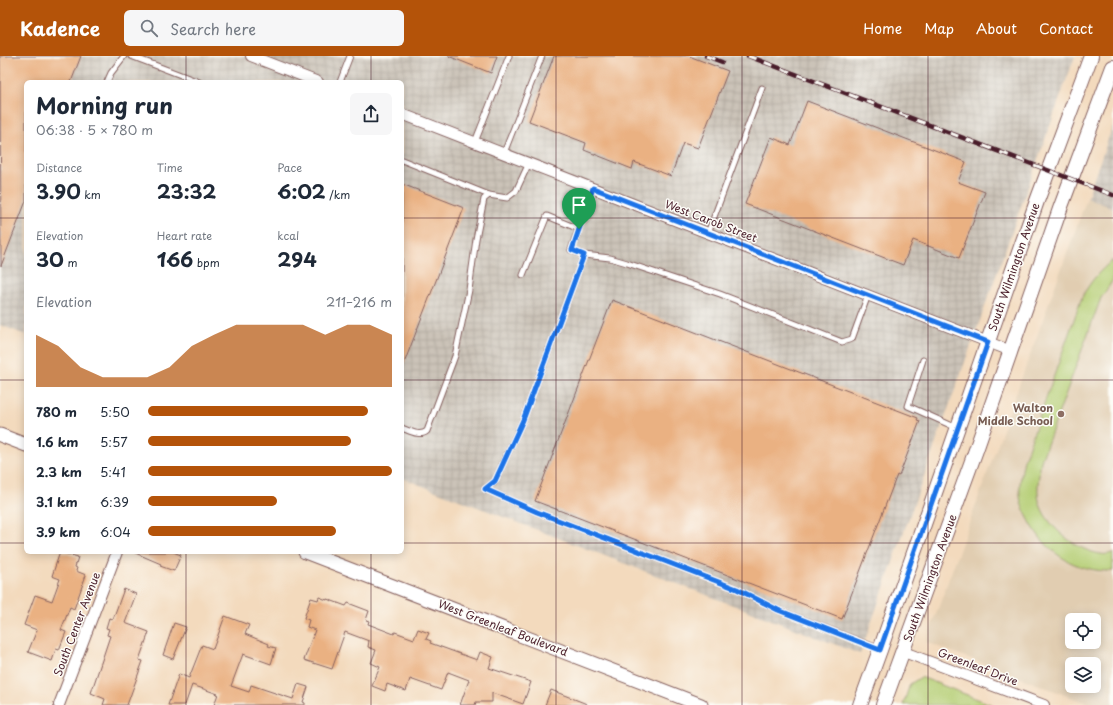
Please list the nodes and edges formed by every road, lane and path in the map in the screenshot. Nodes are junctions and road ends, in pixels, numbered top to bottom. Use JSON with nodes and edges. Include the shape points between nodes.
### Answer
{"nodes":[{"id":1,"x":124,"y":56,"type":"edge"},
{"id":2,"x":131,"y":56,"type":"edge"},
{"id":3,"x":251,"y":56,"type":"edge"},
{"id":4,"x":350,"y":56,"type":"edge"},
{"id":5,"x":509,"y":56,"type":"edge"},
{"id":6,"x":542,"y":56,"type":"edge"},
{"id":7,"x":1089,"y":57,"type":"edge"},
{"id":8,"x":1113,"y":67,"type":"edge"},
{"id":9,"x":108,"y":80,"type":"edge"},
{"id":10,"x":194,"y":80,"type":"edge"},
{"id":11,"x":313,"y":80,"type":"edge"},
{"id":12,"x":341,"y":80,"type":"edge"},
{"id":13,"x":762,"y":88,"type":"dead end"},
{"id":14,"x":404,"y":115,"type":"edge"},
{"id":15,"x":475,"y":142,"type":"junction"},
{"id":16,"x":504,"y":153,"type":"junction"},
{"id":17,"x":404,"y":161,"type":"edge"},
{"id":18,"x":529,"y":163,"type":"junction"},
{"id":19,"x":593,"y":188,"type":"junction"},
{"id":20,"x":489,"y":195,"type":"junction"},
{"id":21,"x":579,"y":229,"type":"junction"},
{"id":22,"x":708,"y":233,"type":"junction"},
{"id":23,"x":584,"y":255,"type":"junction"},
{"id":24,"x":523,"y":275,"type":"dead end"},
{"id":25,"x":868,"y":295,"type":"junction"},
{"id":26,"x":988,"y":342,"type":"junction"},
{"id":27,"x":1011,"y":351,"type":"junction"},
{"id":28,"x":923,"y":360,"type":"dead end"},
{"id":29,"x":958,"y":428,"type":"junction"},
{"id":30,"x":404,"y":429,"type":"edge"},
{"id":31,"x":0,"y":435,"type":"edge"},
{"id":32,"x":24,"y":444,"type":"edge"},
{"id":33,"x":116,"y":554,"type":"edge"},
{"id":34,"x":310,"y":554,"type":"edge"},
{"id":35,"x":880,"y":650,"type":"junction"},
{"id":36,"x":904,"y":652,"type":"junction"},
{"id":37,"x":59,"y":705,"type":"edge"},
{"id":38,"x":701,"y":705,"type":"edge"},
{"id":39,"x":860,"y":705,"type":"edge"},
{"id":40,"x":883,"y":705,"type":"edge"},
{"id":41,"x":1044,"y":705,"type":"edge"}],
"edges":[{"from":1,"to":9,"type":"lane"},
{"from":2,"to":10,"type":"lane"},
{"from":3,"to":11,"type":"street"},
{"from":4,"to":12,"type":"lane"},
{"from":5,"to":15,"type":"lane"},
{"from":6,"to":16,"type":"lane"},
{"from":7,"to":26,"type":"main road","name":"South Wilmington Avenue"},
{"from":8,"to":27,"type":"main road","name":"South Wilmington Avenue"},
{"from":13,"to":22,"type":"lane"},
{"from":14,"to":15,"type":"street","name":"West Carob Street"},
{"from":15,"to":16,"type":"street","name":"West Carob Street"},
{"from":16,"to":18,"type":"street","name":"West Carob Street"},
{"from":17,"to":20,"type":"lane"},
{"from":18,"to":19,"type":"street","name":"West Carob Street"},
{"from":18,"to":20,"type":"lane","via":[[516,191],[506,198]]},
{"from":19,"to":21,"type":"lane"},
{"from":19,"to":22,"type":"street","name":"West Carob Street"},
{"from":20,"to":30,"type":"lane","via":[[484,199],[455,356],[428,431],[418,434]]},
{"from":21,"to":23,"type":"lane","via":[[572,250]]},
{"from":21,"to":24,"type":"lane","via":[[546,216]]},
{"from":22,"to":25,"type":"street","name":"West Carob Street"},
{"from":23,"to":25,"type":"lane","via":[[610,258],[720,294],[842,342],[852,339]]},
{"from":23,"to":35,"type":"lane","via":[[523,420],[495,481],[485,489],[537,512],[737,589],[778,610]]},
{"from":25,"to":26,"type":"street","name":"West Carob Street"},
{"from":26,"to":27,"type":"street","name":"West Carob Street"},
{"from":26,"to":29,"type":"main road","name":"South Wilmington Avenue"},
{"from":27,"to":36,"type":"main road","name":"South Wilmington Avenue"},
{"from":28,"to":29,"type":"lane","via":[[908,406]]},
{"from":29,"to":35,"type":"main road","name":"South Wilmington Avenue"},
{"from":31,"to":32,"type":"street"},
{"from":33,"to":37,"type":"street","name":"South Center Avenue"},
{"from":34,"to":38,"type":"street","name":"West Greenleaf Boulevard"},
{"from":35,"to":39,"type":"main road","name":"South Wilmington Avenue"},
{"from":36,"to":40,"type":"main road","name":"South Wilmington Avenue"},
{"from":36,"to":41,"type":"street","name":"Greenleaf Drive"}]}
